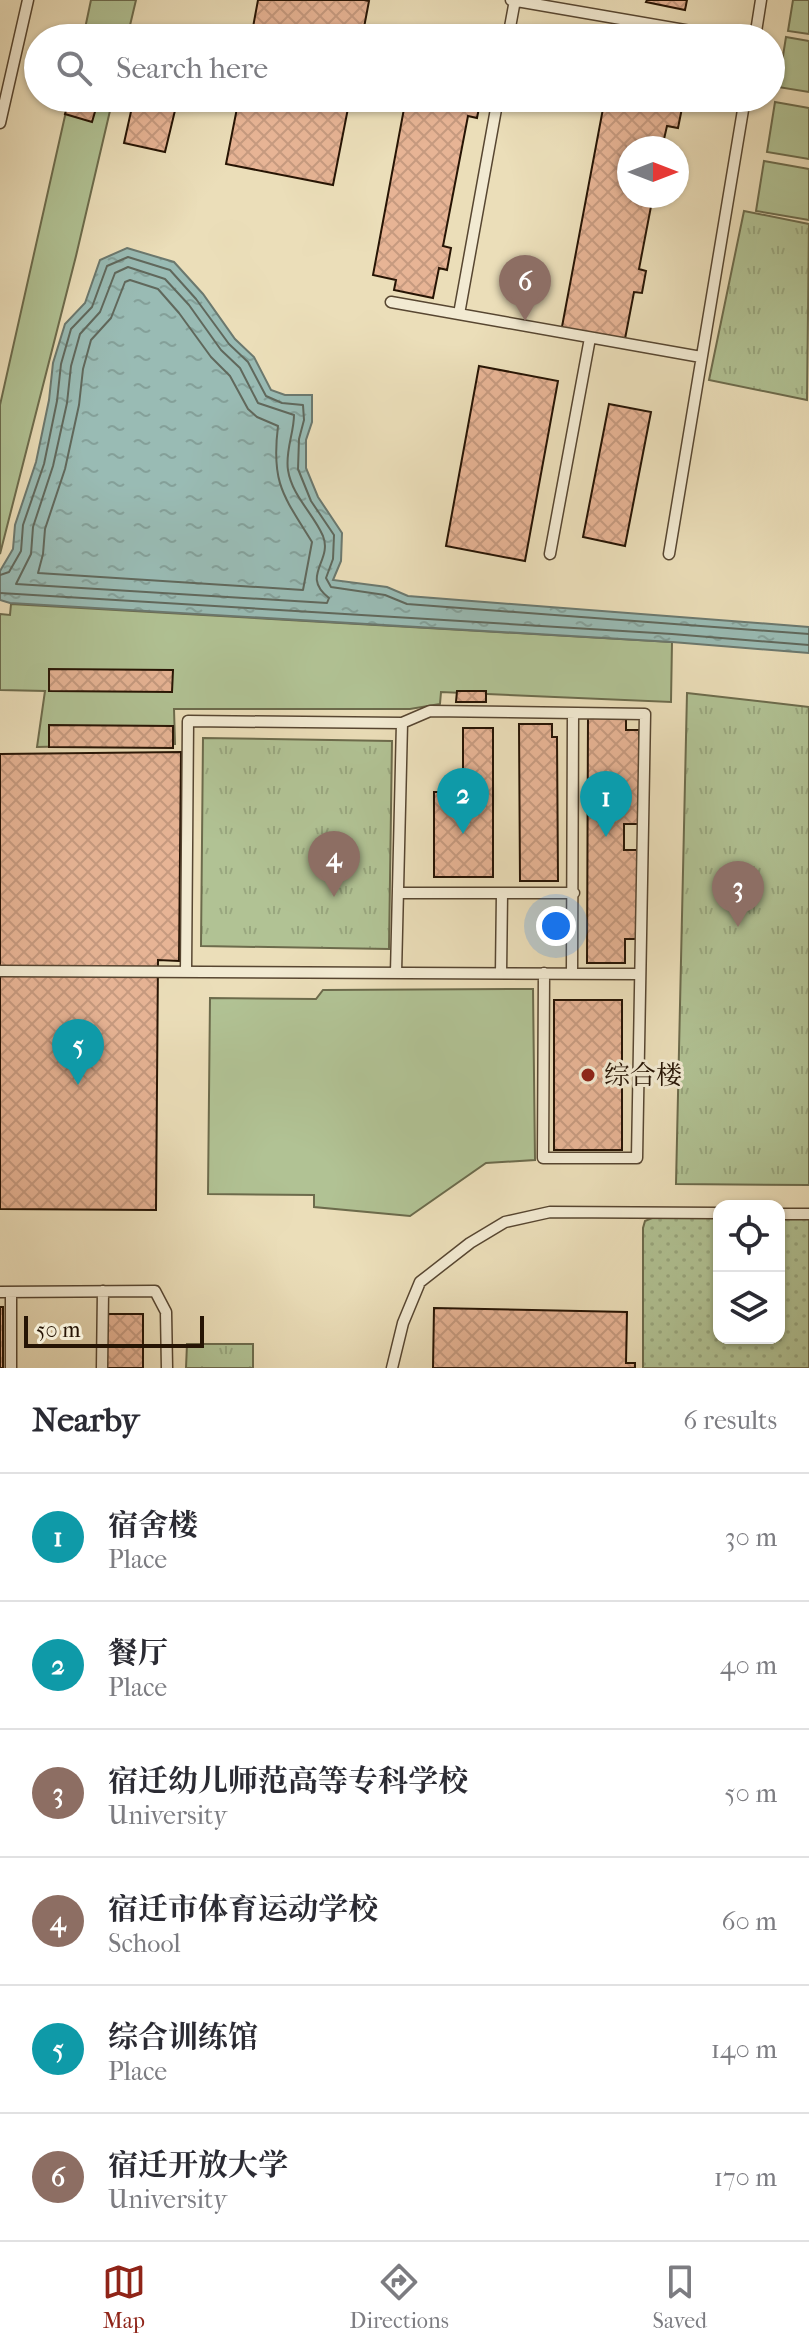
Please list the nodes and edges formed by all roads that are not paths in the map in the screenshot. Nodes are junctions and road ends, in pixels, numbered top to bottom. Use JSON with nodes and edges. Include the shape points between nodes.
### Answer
{"nodes":[{"id":1,"x":28,"y":0,"type":"edge"},
{"id":2,"x":514,"y":0,"type":"edge"},
{"id":3,"x":761,"y":0,"type":"edge"},
{"id":4,"x":510,"y":24,"type":"edge"},
{"id":5,"x":651,"y":24,"type":"edge"},
{"id":6,"x":757,"y":24,"type":"edge"},
{"id":7,"x":495,"y":112,"type":"edge"},
{"id":8,"x":743,"y":112,"type":"edge"},
{"id":9,"x":0,"y":123,"type":"edge"},
{"id":10,"x":391,"y":302,"type":"dead end"},
{"id":11,"x":459,"y":314,"type":"junction"},
{"id":12,"x":590,"y":338,"type":"junction"},
{"id":13,"x":701,"y":357,"type":"junction"},
{"id":14,"x":550,"y":554,"type":"dead end"},
{"id":15,"x":669,"y":554,"type":"dead end"},
{"id":16,"x":573,"y":713,"type":"junction"},
{"id":17,"x":402,"y":723,"type":"junction"},
{"id":18,"x":398,"y":893,"type":"junction"},
{"id":19,"x":502,"y":893,"type":"junction"},
{"id":20,"x":574,"y":893,"type":"junction"},
{"id":21,"x":0,"y":971,"type":"edge"},
{"id":22,"x":186,"y":972,"type":"junction"},
{"id":23,"x":396,"y":973,"type":"junction"},
{"id":24,"x":501,"y":973,"type":"junction"},
{"id":25,"x":544,"y":973,"type":"junction"},
{"id":26,"x":572,"y":973,"type":"junction"},
{"id":27,"x":640,"y":974,"type":"junction"},
{"id":28,"x":713,"y":1213,"type":"edge"},
{"id":29,"x":785,"y":1214,"type":"edge"},
{"id":30,"x":809,"y":1214,"type":"edge"},
{"id":31,"x":103,"y":1291,"type":"junction"},
{"id":32,"x":5,"y":1292,"type":"edge"},
{"id":33,"x":11,"y":1368,"type":"edge"},
{"id":34,"x":102,"y":1368,"type":"edge"},
{"id":35,"x":167,"y":1368,"type":"edge"},
{"id":36,"x":392,"y":1368,"type":"edge"}],
"edges":[{"from":1,"to":9,"type":"lane"},
{"from":2,"to":4,"type":"lane"},
{"from":2,"to":5,"type":"lane"},
{"from":3,"to":6,"type":"lane"},
{"from":7,"to":11,"type":"lane"},
{"from":8,"to":13,"type":"lane"},
{"from":10,"to":11,"type":"lane"},
{"from":11,"to":12,"type":"lane"},
{"from":12,"to":13,"type":"lane"},
{"from":12,"to":14,"type":"lane"},
{"from":13,"to":15,"type":"lane"},
{"from":16,"to":17,"type":"lane","via":[[430,711]]},
{"from":16,"to":20,"type":"lane"},
{"from":16,"to":27,"type":"lane","via":[[645,714]]},
{"from":17,"to":18,"type":"lane"},
{"from":17,"to":22,"type":"lane","via":[[188,721]]},
{"from":18,"to":19,"type":"lane"},
{"from":18,"to":23,"type":"lane"},
{"from":19,"to":20,"type":"lane"},
{"from":19,"to":24,"type":"lane"},
{"from":20,"to":26,"type":"lane"},
{"from":21,"to":22,"type":"lane"},
{"from":22,"to":23,"type":"lane"},
{"from":23,"to":24,"type":"lane"},
{"from":24,"to":25,"type":"lane"},
{"from":25,"to":26,"type":"lane"},
{"from":25,"to":27,"type":"lane","via":[[543,1158],[637,1158]]},
{"from":26,"to":27,"type":"lane"},
{"from":28,"to":36,"type":"lane","via":[[550,1212],[505,1222],[420,1282]]},
{"from":29,"to":30,"type":"lane"},
{"from":31,"to":32,"type":"lane"},
{"from":31,"to":34,"type":"lane"},
{"from":31,"to":35,"type":"lane","via":[[155,1291],[166,1312]]},
{"from":32,"to":33,"type":"lane"}]}
